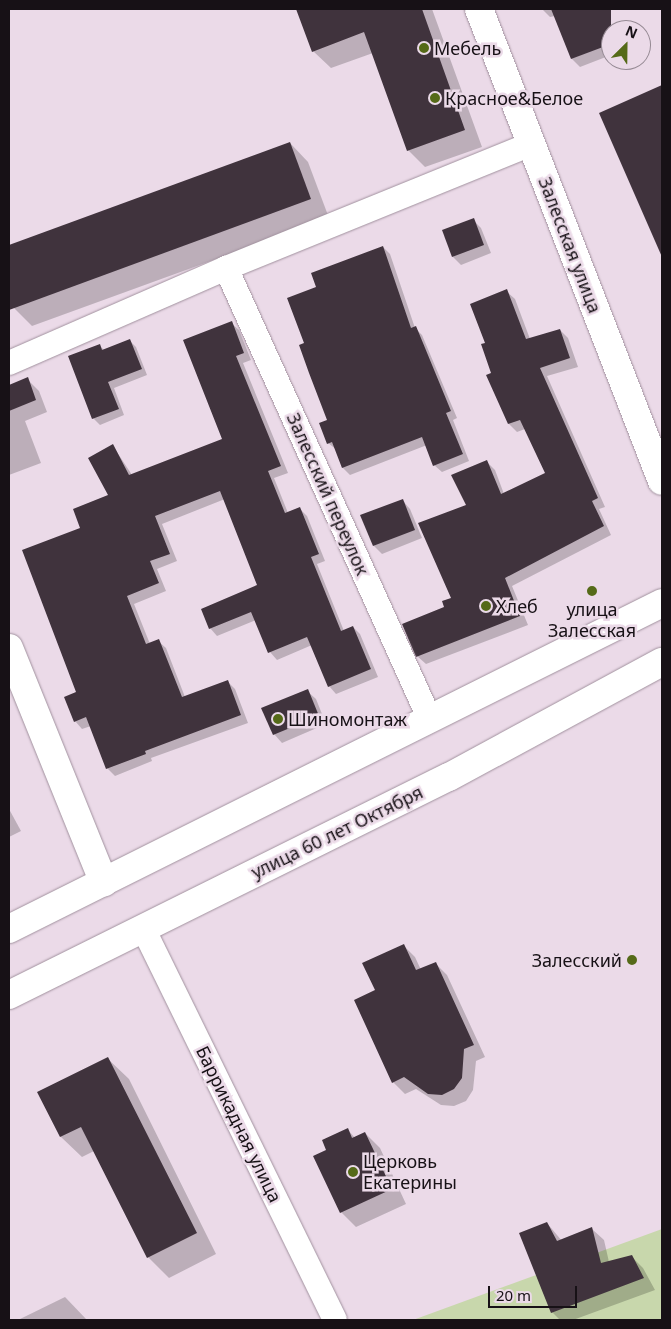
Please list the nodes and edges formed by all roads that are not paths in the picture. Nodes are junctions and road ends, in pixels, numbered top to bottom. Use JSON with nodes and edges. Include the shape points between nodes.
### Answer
{"nodes":[{"id":1,"x":479,"y":9,"type":"edge"},
{"id":2,"x":531,"y":144,"type":"junction"},
{"id":3,"x":226,"y":268,"type":"junction"},
{"id":4,"x":9,"y":363,"type":"edge"},
{"id":5,"x":662,"y":481,"type":"edge"},
{"id":6,"x":662,"y":603,"type":"edge"},
{"id":7,"x":9,"y":648,"type":"edge"},
{"id":8,"x":662,"y":662,"type":"edge"},
{"id":9,"x":430,"y":720,"type":"junction"},
{"id":10,"x":104,"y":883,"type":"junction"},
{"id":11,"x":143,"y":928,"type":"junction"},
{"id":12,"x":9,"y":929,"type":"edge"},
{"id":13,"x":9,"y":995,"type":"edge"},
{"id":14,"x":335,"y":1320,"type":"edge"}],
"edges":[{"from":1,"to":2,"type":"main road","name":"Залесская улица"},
{"from":2,"to":3,"type":"street"},
{"from":2,"to":5,"type":"main road","name":"Залесская улица"},
{"from":3,"to":4,"type":"street"},
{"from":3,"to":9,"type":"street","name":"Залесский переулок"},
{"from":6,"to":9,"type":"main road"},
{"from":7,"to":10,"type":"main road"},
{"from":8,"to":11,"type":"main road","name":"улица 60 лет Октября","via":[[449,777]]},
{"from":9,"to":10,"type":"main road"},
{"from":10,"to":12,"type":"main road"},
{"from":11,"to":13,"type":"main road","name":"улица 60 лет Октября"},
{"from":11,"to":14,"type":"street","name":"Баррикадная улица"}]}
